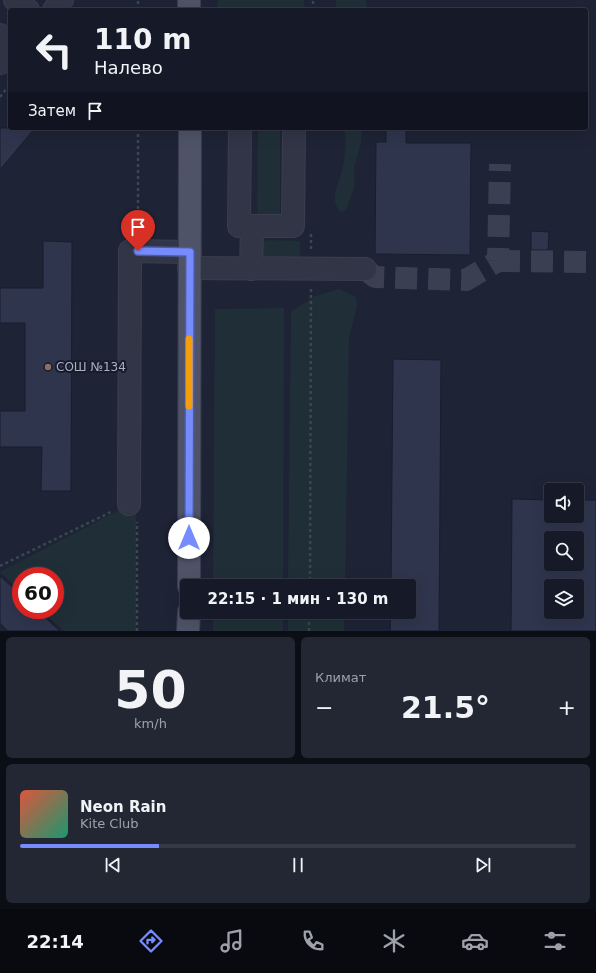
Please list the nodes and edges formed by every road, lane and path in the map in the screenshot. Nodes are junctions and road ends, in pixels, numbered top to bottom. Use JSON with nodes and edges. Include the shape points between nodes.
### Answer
{"nodes":[{"id":1,"x":15,"y":0,"type":"edge"},
{"id":2,"x":62,"y":0,"type":"edge"},
{"id":3,"x":25,"y":8,"type":"edge"},
{"id":4,"x":56,"y":8,"type":"edge"},
{"id":5,"x":0,"y":35,"type":"edge"},
{"id":6,"x":8,"y":42,"type":"edge"},
{"id":7,"x":8,"y":53,"type":"edge"},
{"id":8,"x":0,"y":63,"type":"edge"},
{"id":9,"x":8,"y":86,"type":"edge"},
{"id":10,"x":0,"y":96,"type":"edge"},
{"id":11,"x":190,"y":130,"type":"edge"},
{"id":12,"x":240,"y":130,"type":"edge"},
{"id":13,"x":294,"y":130,"type":"edge"},
{"id":14,"x":252,"y":226,"type":"junction"},
{"id":15,"x":189,"y":260,"type":"junction"},
{"id":16,"x":251,"y":269,"type":"junction"},
{"id":17,"x":311,"y":269,"type":"junction"},
{"id":18,"x":365,"y":270,"type":"tunnel mouth"},
{"id":19,"x":129,"y":504,"type":"joint"},
{"id":20,"x":0,"y":566,"type":"edge"},
{"id":21,"x":189,"y":579,"type":"edge"},
{"id":22,"x":310,"y":579,"type":"edge"},
{"id":23,"x":188,"y":619,"type":"edge"},
{"id":24,"x":310,"y":619,"type":"edge"},
{"id":25,"x":188,"y":631,"type":"edge"},
{"id":26,"x":309,"y":631,"type":"edge"}],
"edges":[{"from":1,"to":3,"type":"lane"},
{"from":2,"to":4,"type":"lane"},
{"from":5,"to":6,"type":"lane"},
{"from":7,"to":8,"type":"lane"},
{"from":9,"to":10,"type":"path"},
{"from":11,"to":15,"type":"main road"},
{"from":12,"to":14,"type":"lane","via":[[239,226]]},
{"from":13,"to":14,"type":"lane","via":[[294,226]]},
{"from":14,"to":16,"type":"lane"},
{"from":15,"to":16,"type":"lane"},
{"from":15,"to":19,"type":"lane","via":[[130,252]]},
{"from":15,"to":21,"type":"main road"},
{"from":16,"to":17,"type":"lane"},
{"from":17,"to":18,"type":"lane"},
{"from":17,"to":22,"type":"path"},
{"from":19,"to":20,"type":"path"},
{"from":23,"to":25,"type":"main road"},
{"from":24,"to":26,"type":"path"}]}
